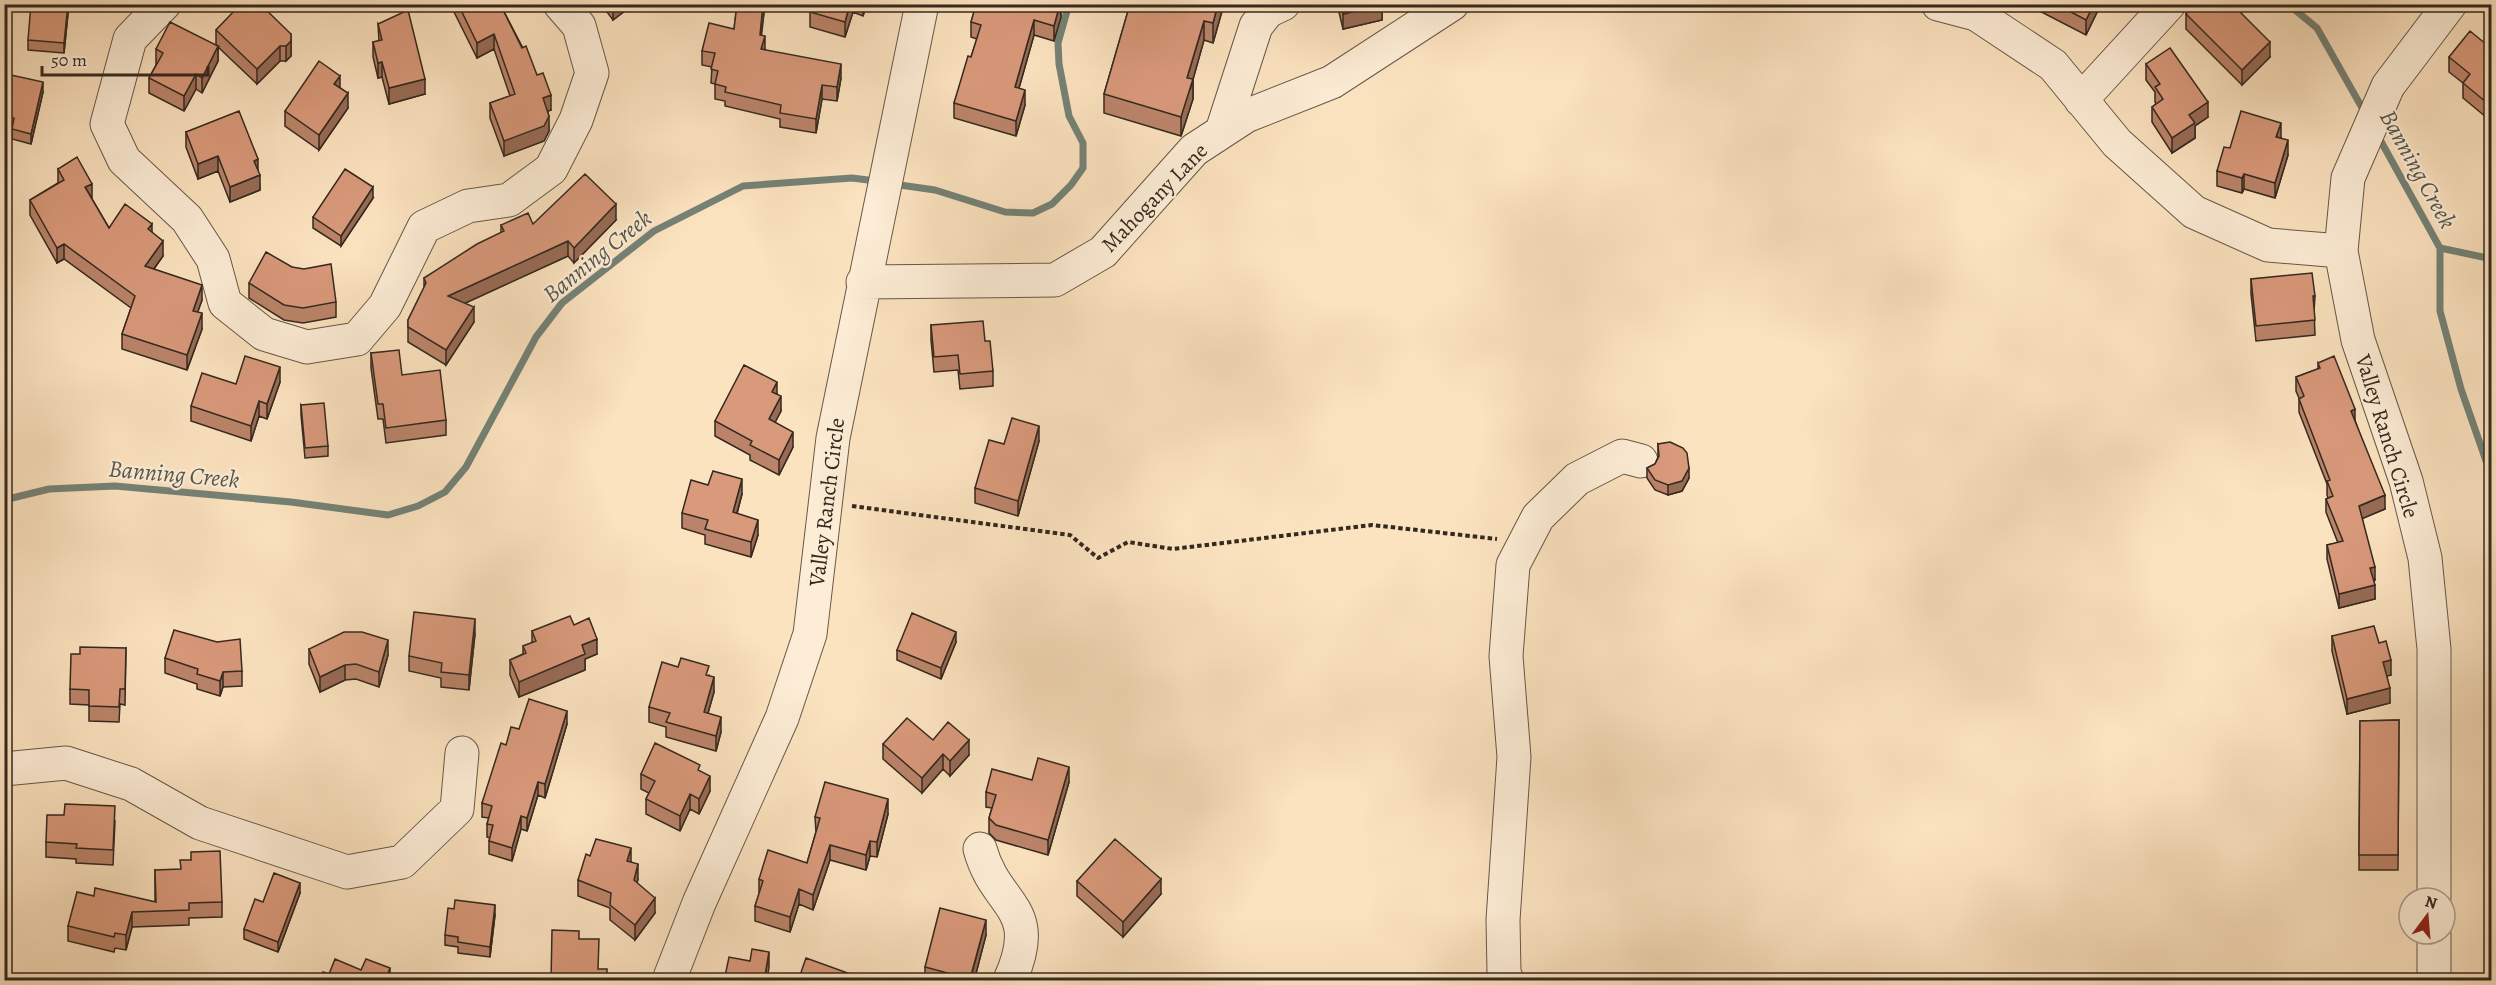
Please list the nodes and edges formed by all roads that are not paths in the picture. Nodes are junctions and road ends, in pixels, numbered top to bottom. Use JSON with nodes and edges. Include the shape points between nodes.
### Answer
{"nodes":[{"id":1,"x":164,"y":4,"type":"edge"},
{"id":2,"x":560,"y":4,"type":"edge"},
{"id":3,"x":922,"y":4,"type":"edge"},
{"id":4,"x":1283,"y":4,"type":"edge"},
{"id":5,"x":1452,"y":4,"type":"edge"},
{"id":6,"x":1938,"y":4,"type":"edge"},
{"id":7,"x":2169,"y":4,"type":"edge"},
{"id":8,"x":2450,"y":4,"type":"edge"},
{"id":9,"x":2081,"y":100,"type":"junction"},
{"id":10,"x":1222,"y":131,"type":"junction"},
{"id":11,"x":2341,"y":251,"type":"junction"},
{"id":12,"x":863,"y":282,"type":"junction"},
{"id":13,"x":1641,"y":461,"type":"dead end"},
{"id":14,"x":462,"y":753,"type":"dead end"},
{"id":15,"x":4,"y":769,"type":"edge"},
{"id":16,"x":980,"y":849,"type":"dead end"},
{"id":17,"x":2434,"y":886,"type":"edge"},
{"id":18,"x":2434,"y":946,"type":"edge"},
{"id":19,"x":669,"y":981,"type":"edge"},
{"id":20,"x":1010,"y":981,"type":"edge"},
{"id":21,"x":1507,"y":981,"type":"edge"},
{"id":22,"x":2434,"y":981,"type":"edge"}],
"edges":[{"from":1,"to":2,"type":"street","via":[[130,39],[107,124],[124,160],[187,219],[213,259],[225,303],[264,334],[307,347],[357,339],[385,306],[424,226],[468,206],[509,200],[551,169],[576,120],[592,73],[579,26]]},
{"from":3,"to":12,"type":"street","name":"Valley Ranch Circle"},
{"from":4,"to":10,"type":"street","via":[[1268,11],[1256,26]]},
{"from":5,"to":10,"type":"street","name":"Mahogany Lane","via":[[1332,82],[1246,116]]},
{"from":6,"to":9,"type":"street","via":[[1976,14],[2053,65]]},
{"from":7,"to":9,"type":"street"},
{"from":8,"to":11,"type":"street","name":"Valley Ranch Circle","via":[[2388,86],[2348,178]]},
{"from":9,"to":11,"type":"street","via":[[2117,143],[2194,212],[2268,244]]},
{"from":10,"to":12,"type":"street","name":"Mahogany Lane","via":[[1194,150],[1103,252],[1055,280]]},
{"from":11,"to":17,"type":"street","name":"Valley Ranch Circle","via":[[2358,340],[2406,481],[2425,558],[2434,649]]},
{"from":12,"to":19,"type":"street","name":"Valley Ranch Circle","via":[[833,438],[806,644],[782,718],[699,903]]},
{"from":13,"to":21,"type":"street","via":[[1622,456],[1577,479],[1538,517],[1513,565],[1506,656],[1514,757],[1503,920]]},
{"from":14,"to":15,"type":"street","via":[[457,809],[402,862],[346,872],[200,823],[131,784],[66,763]]},
{"from":16,"to":20,"type":"street","via":[[985,868],[1021,922],[1022,944]]},
{"from":18,"to":22,"type":"street"}]}
